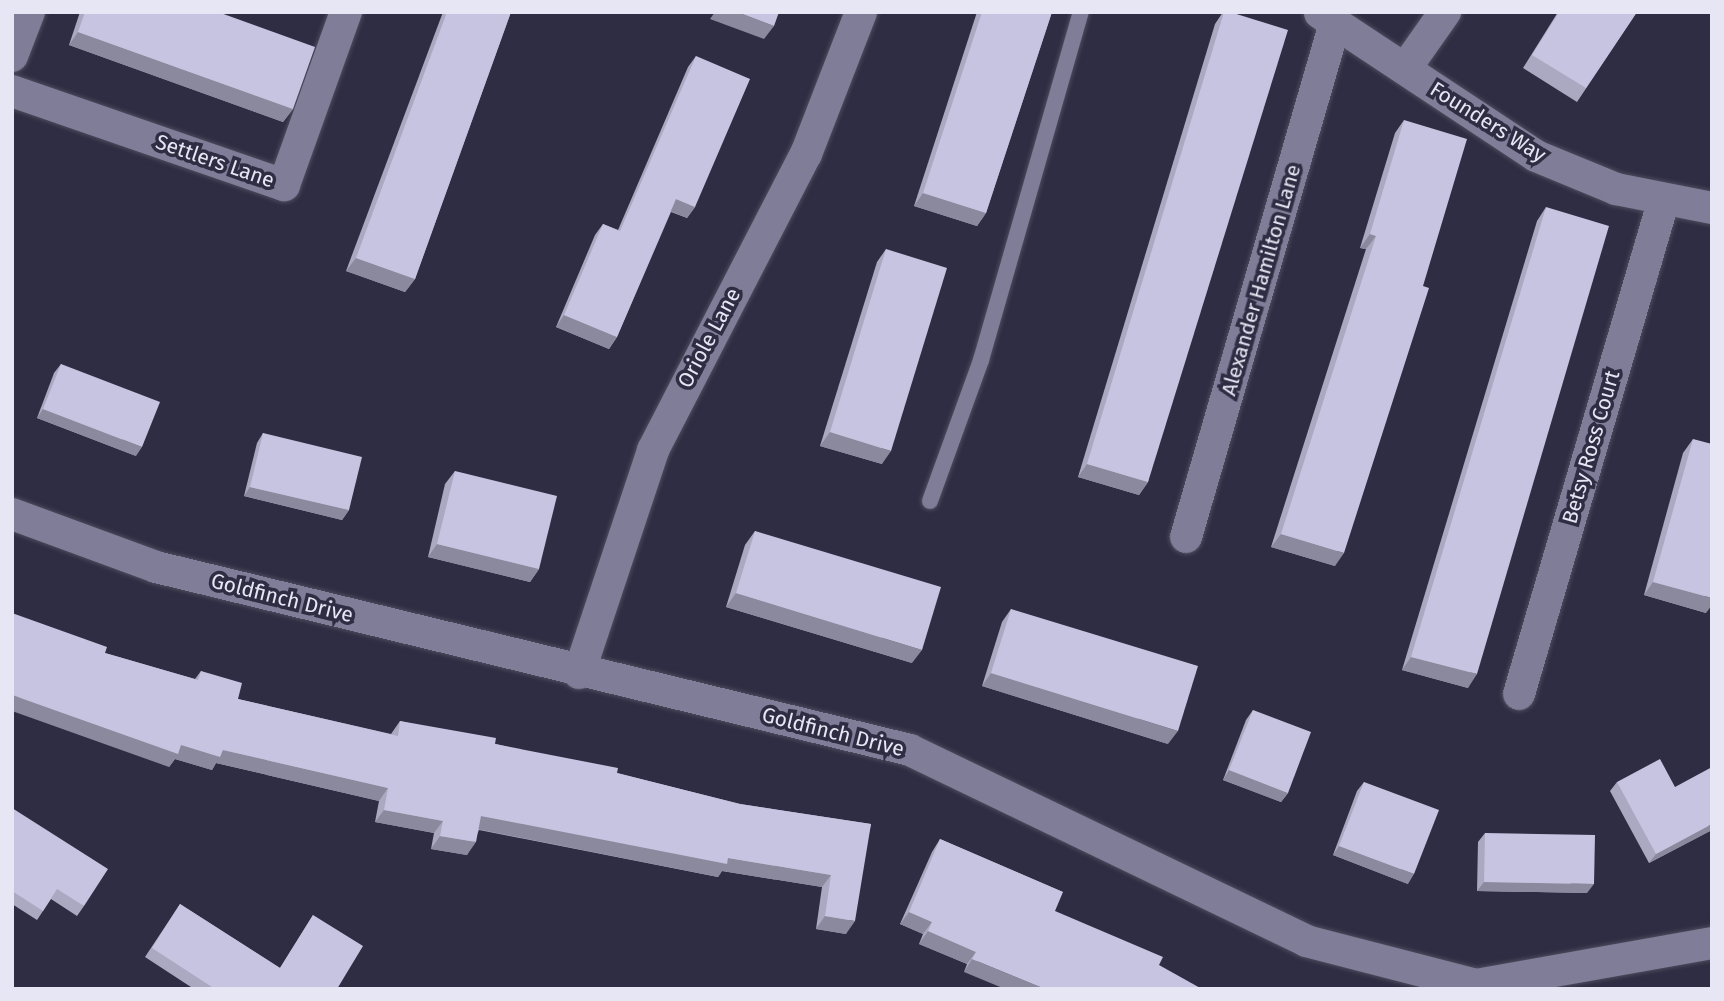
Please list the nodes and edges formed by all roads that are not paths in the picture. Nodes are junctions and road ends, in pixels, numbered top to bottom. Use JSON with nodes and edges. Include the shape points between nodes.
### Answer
{"nodes":[{"id":1,"x":29,"y":12,"type":"edge"},
{"id":2,"x":346,"y":12,"type":"edge"},
{"id":3,"x":860,"y":12,"type":"edge"},
{"id":4,"x":1081,"y":12,"type":"edge"},
{"id":5,"x":1445,"y":12,"type":"edge"},
{"id":6,"x":1327,"y":18,"type":"edge"},
{"id":7,"x":12,"y":56,"type":"edge"},
{"id":8,"x":1405,"y":69,"type":"junction"},
{"id":9,"x":12,"y":91,"type":"edge"},
{"id":10,"x":1664,"y":199,"type":"junction"},
{"id":11,"x":1712,"y":208,"type":"edge"},
{"id":12,"x":930,"y":501,"type":"dead end"},
{"id":13,"x":12,"y":514,"type":"edge"},
{"id":14,"x":1186,"y":537,"type":"dead end"},
{"id":15,"x":579,"y":673,"type":"junction"},
{"id":16,"x":1519,"y":694,"type":"dead end"},
{"id":17,"x":1712,"y":943,"type":"edge"}],
"edges":[{"from":1,"to":7,"type":"street"},
{"from":2,"to":9,"type":"street","name":"Settlers Lane","via":[[284,185]]},
{"from":3,"to":15,"type":"street","name":"Oriole Lane","via":[[806,154],[653,450]]},
{"from":4,"to":12,"type":"lane","via":[[981,360]]},
{"from":5,"to":8,"type":"street"},
{"from":6,"to":8,"type":"street","name":"Founders Way"},
{"from":6,"to":14,"type":"street","name":"Alexander Hamilton Lane"},
{"from":8,"to":10,"type":"street","name":"Founders Way","via":[[1536,156],[1616,189]]},
{"from":10,"to":11,"type":"street","name":"Founders Way"},
{"from":10,"to":16,"type":"street","name":"Betsy Ross Court"},
{"from":13,"to":15,"type":"street","name":"Goldfinch Drive","via":[[156,567]]},
{"from":15,"to":17,"type":"street","name":"Goldfinch Drive","via":[[909,750],[1306,941],[1476,985]]}]}
